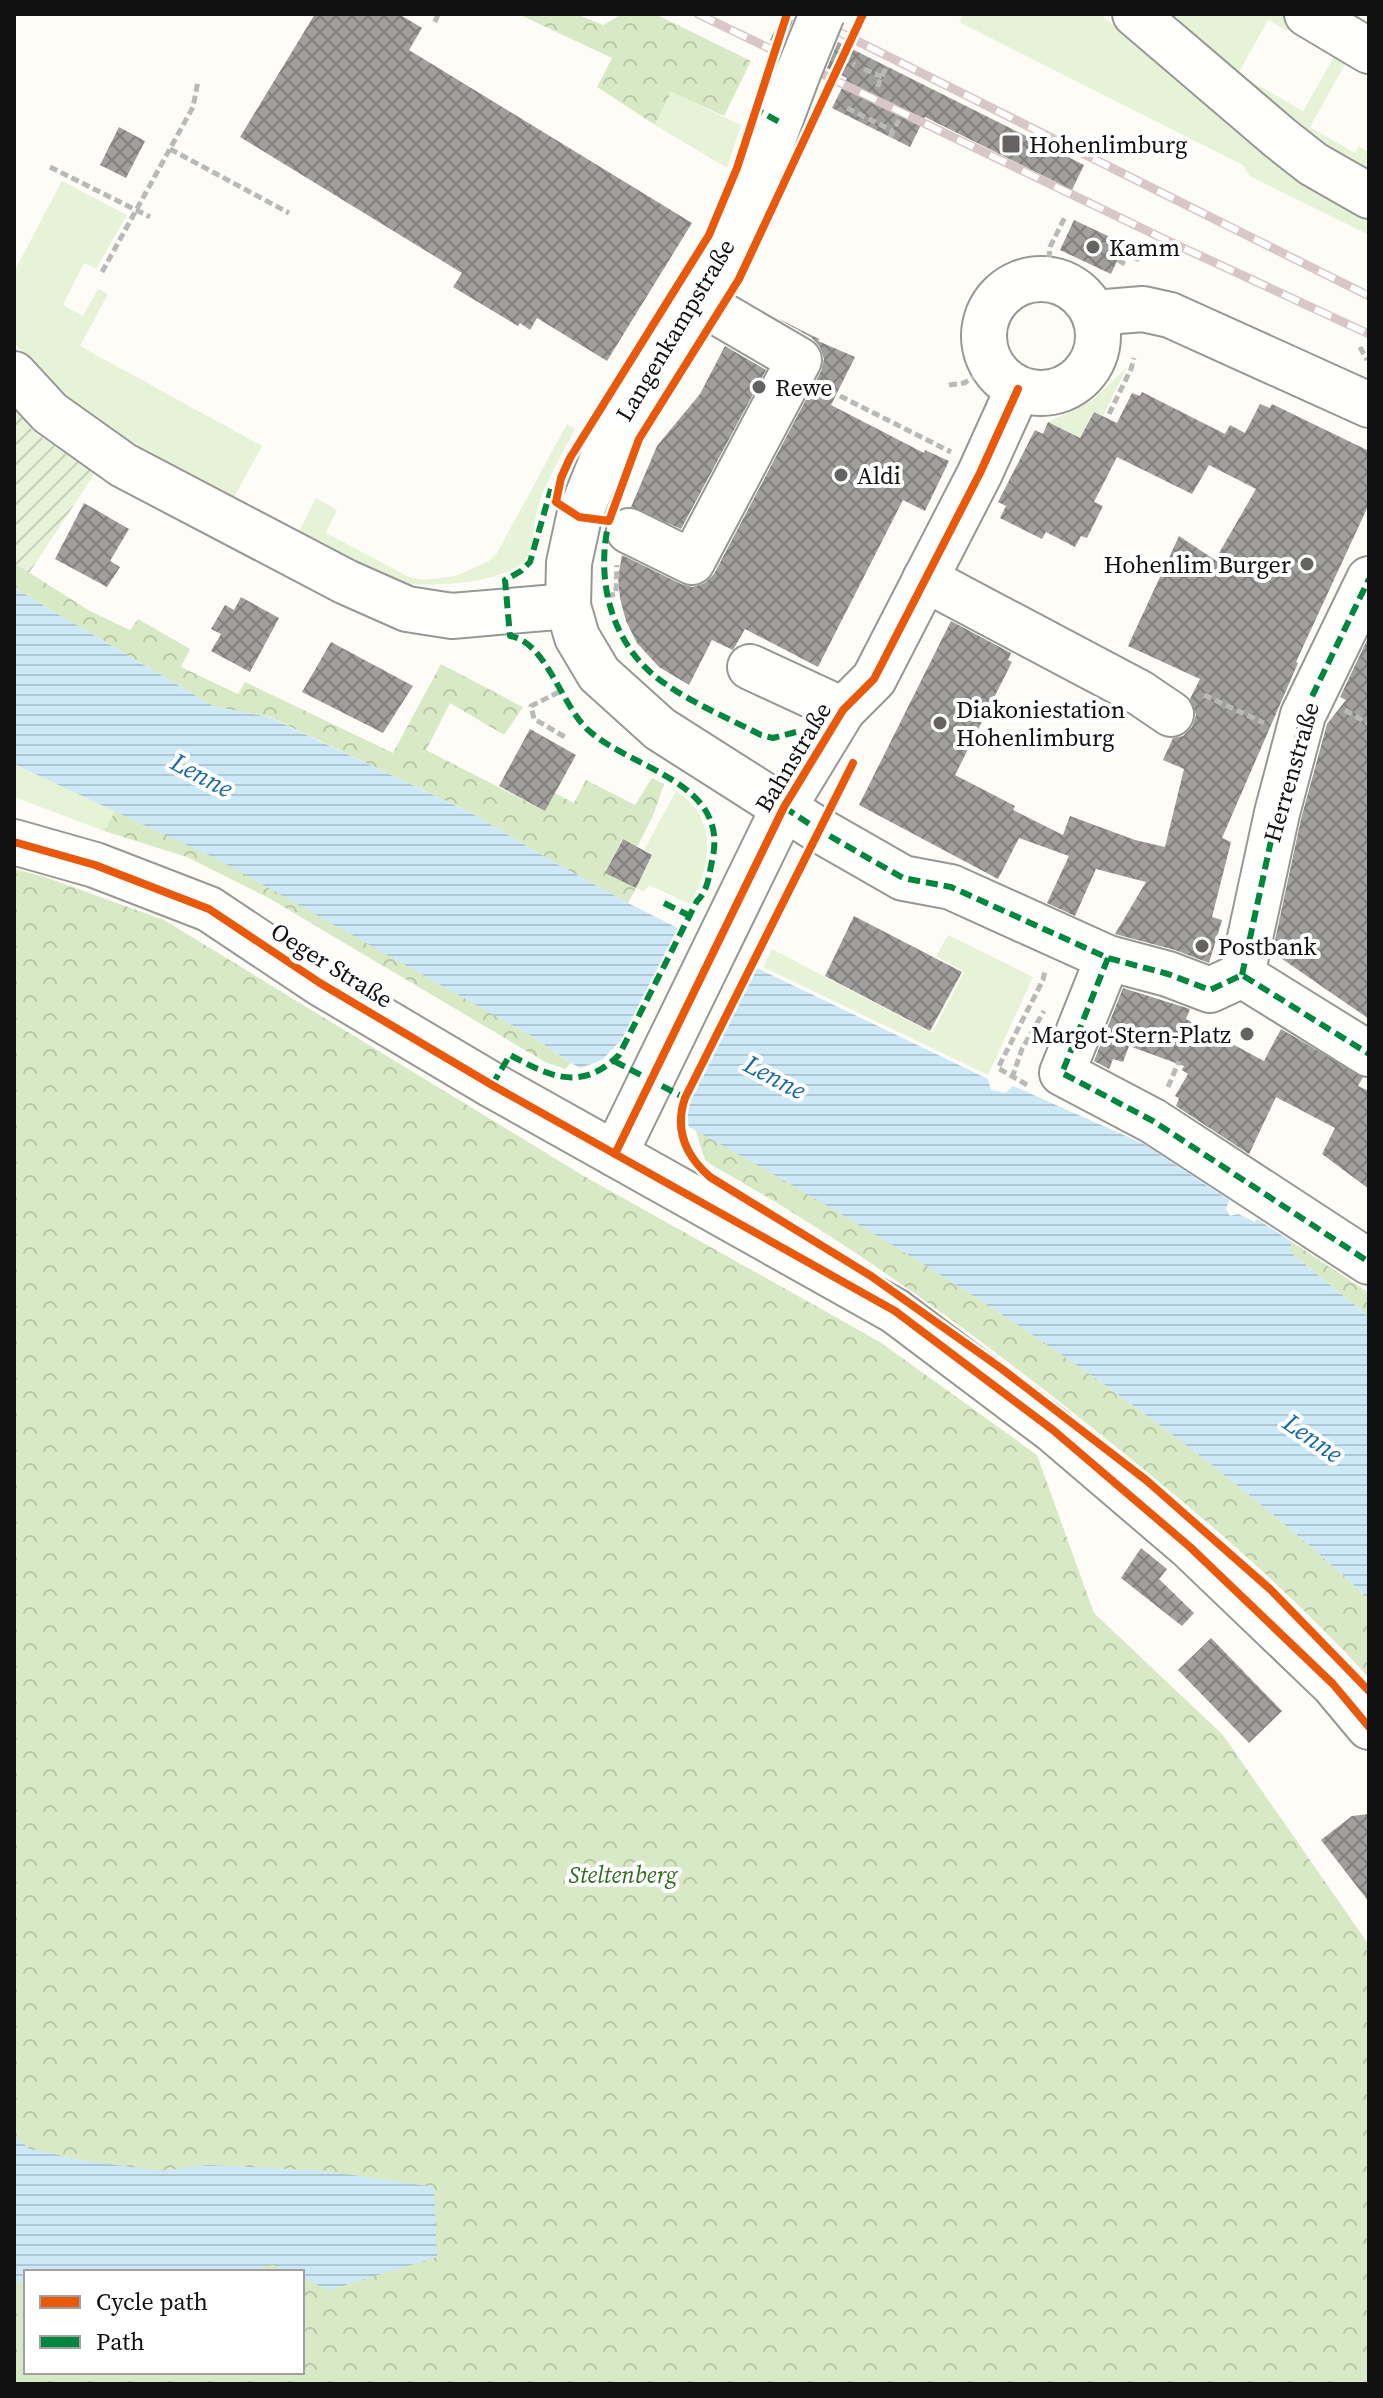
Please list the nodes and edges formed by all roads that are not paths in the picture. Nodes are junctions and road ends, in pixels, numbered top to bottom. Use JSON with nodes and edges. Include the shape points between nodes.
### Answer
{"nodes":[{"id":1,"x":822,"y":14,"type":"edge"},
{"id":2,"x":1135,"y":14,"type":"edge"},
{"id":3,"x":1307,"y":14,"type":"edge"},
{"id":4,"x":1369,"y":51,"type":"edge"},
{"id":5,"x":1369,"y":196,"type":"edge"},
{"id":6,"x":698,"y":301,"type":"junction"},
{"id":7,"x":1094,"y":313,"type":"junction"},
{"id":8,"x":14,"y":374,"type":"edge"},
{"id":9,"x":998,"y":382,"type":"junction"},
{"id":10,"x":1369,"y":405,"type":"edge"},
{"id":11,"x":629,"y":531,"type":"dead end"},
{"id":12,"x":925,"y":579,"type":"junction"},
{"id":13,"x":1369,"y":579,"type":"edge"},
{"id":14,"x":587,"y":601,"type":"junction"},
{"id":15,"x":750,"y":667,"type":"dead end"},
{"id":16,"x":843,"y":710,"type":"junction"},
{"id":17,"x":1171,"y":714,"type":"road end"},
{"id":18,"x":784,"y":807,"type":"junction"},
{"id":19,"x":14,"y":842,"type":"edge"},
{"id":20,"x":1108,"y":958,"type":"junction"},
{"id":21,"x":1242,"y":975,"type":"junction"},
{"id":22,"x":1369,"y":1054,"type":"edge"},
{"id":23,"x":622,"y":1141,"type":"junction"},
{"id":24,"x":1369,"y":1262,"type":"edge"},
{"id":25,"x":1369,"y":1727,"type":"edge"}],
"edges":[{"from":1,"to":6,"type":"street","name":"Langenkampstraße","bridge":true,"via":[[746,211]]},
{"from":2,"to":5,"type":"street","via":[[1313,164]]},
{"from":3,"to":4,"type":"street"},
{"from":6,"to":11,"type":"street","via":[[799,360],[692,562]]},
{"from":6,"to":14,"type":"street","name":"Langenkampstraße","via":[[616,425],[579,517],[569,563]]},
{"from":7,"to":9,"type":"street","via":[[1096,351],[1074,383],[1037,393]]},
{"from":7,"to":9,"type":"street","via":[[1068,285],[1050,278],[1011,286],[996,299],[983,333],[985,351],[1003,380]]},
{"from":7,"to":10,"type":"street","via":[[1143,309],[1170,315]]},
{"from":8,"to":14,"type":"street","via":[[50,413],[123,465],[407,609],[452,616]]},
{"from":9,"to":12,"type":"street","name":"Bahnstraße","via":[[980,473]]},
{"from":12,"to":16,"type":"street","name":"Bahnstraße","via":[[874,679]]},
{"from":12,"to":17,"type":"street"},
{"from":13,"to":21,"type":"street","name":"Herrenstraße","via":[[1303,715]]},
{"from":14,"to":18,"type":"street","name":"Langenkampstraße","via":[[577,637],[599,674],[660,729]]},
{"from":15,"to":16,"type":"street"},
{"from":16,"to":18,"type":"street","name":"Bahnstraße"},
{"from":18,"to":20,"type":"street","name":"Langenkampstraße","via":[[903,878],[951,887]]},
{"from":18,"to":23,"type":"street","name":"Bahnstraße"},
{"from":19,"to":23,"type":"street","name":"Oeger Straße","via":[[95,865],[209,909],[333,991],[492,1085]]},
{"from":20,"to":21,"type":"street","name":"Langenkampstraße","via":[[1210,990]]},
{"from":20,"to":24,"type":"street","via":[[1062,1073],[1153,1121]]},
{"from":21,"to":22,"type":"street"},
{"from":23,"to":25,"type":"street","name":"Oeger Straße","via":[[895,1311],[1053,1430],[1190,1547],[1333,1684]]}]}
